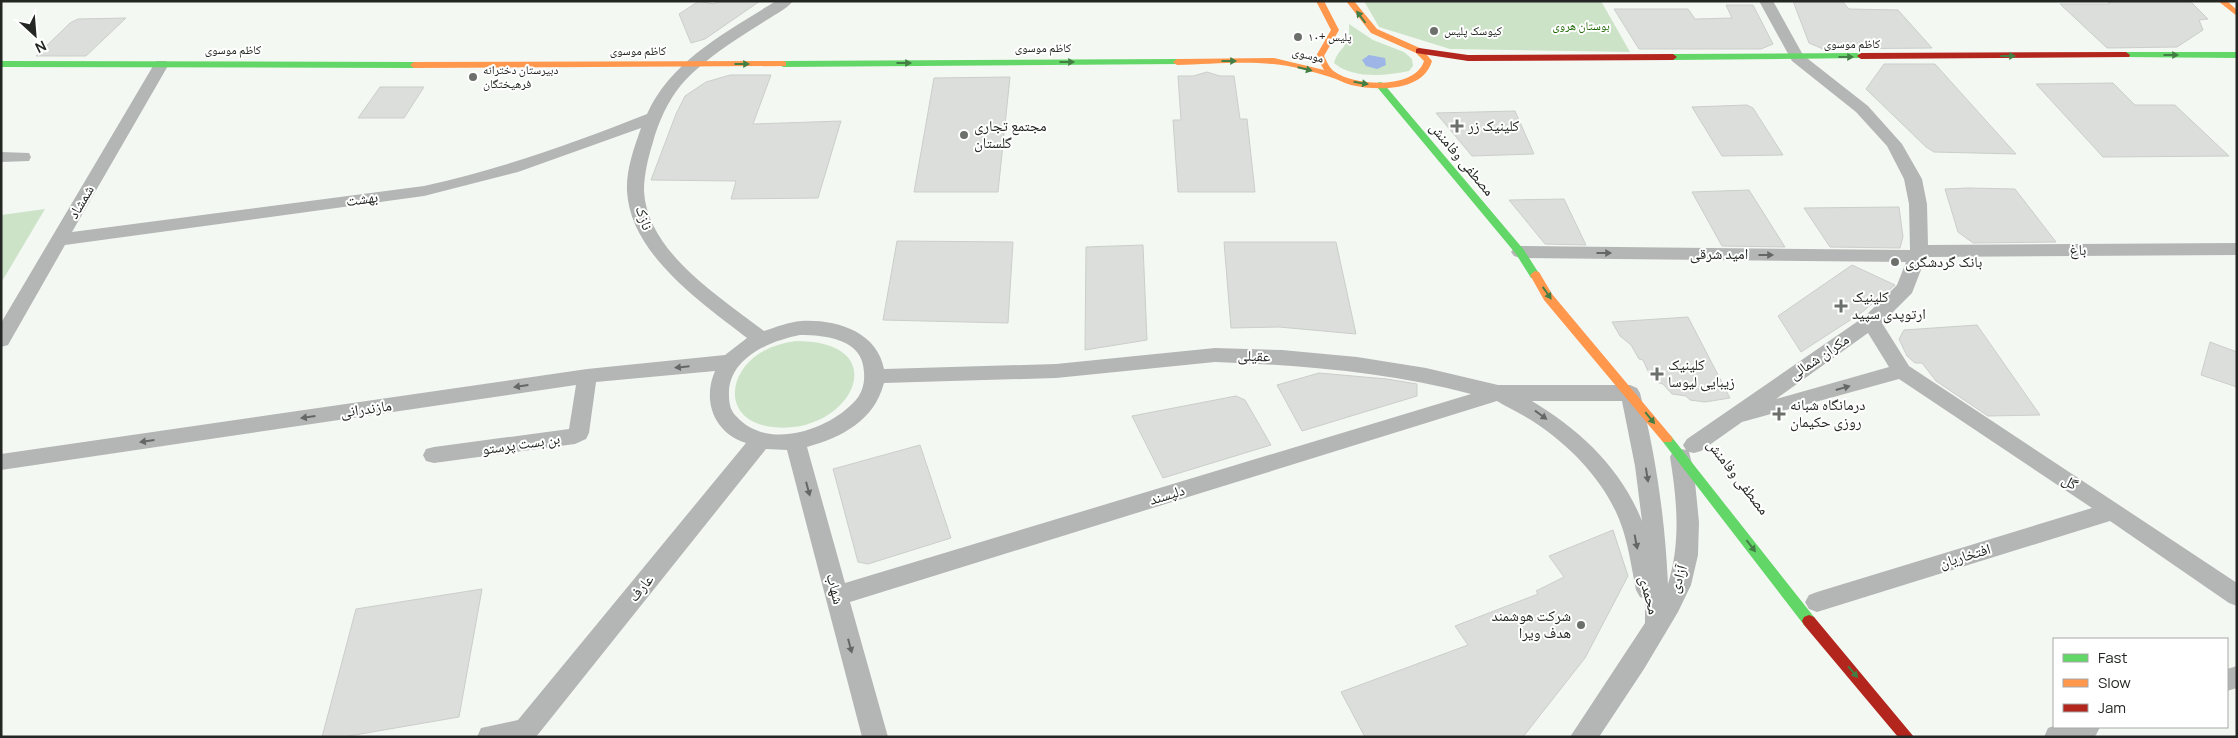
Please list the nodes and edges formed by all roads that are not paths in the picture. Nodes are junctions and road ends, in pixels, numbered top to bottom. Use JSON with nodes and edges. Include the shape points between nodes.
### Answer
{"nodes":[{"id":1,"x":786,"y":1,"type":"edge"},
{"id":2,"x":1320,"y":1,"type":"edge"},
{"id":3,"x":1350,"y":1,"type":"edge"},
{"id":4,"x":1766,"y":1,"type":"edge"},
{"id":5,"x":2222,"y":1,"type":"edge"},
{"id":6,"x":2237,"y":14,"type":"edge"},
{"id":7,"x":1420,"y":50,"type":"junction"},
{"id":8,"x":2237,"y":55,"type":"edge"},
{"id":9,"x":1468,"y":58,"type":"junction"},
{"id":10,"x":1797,"y":58,"type":"junction"},
{"id":11,"x":1274,"y":61,"type":"joint"},
{"id":12,"x":1,"y":64,"type":"edge"},
{"id":13,"x":162,"y":64,"type":"junction"},
{"id":14,"x":693,"y":64,"type":"junction"},
{"id":15,"x":1336,"y":76,"type":"junction"},
{"id":16,"x":1420,"y":77,"type":"junction"},
{"id":17,"x":1380,"y":85,"type":"junction"},
{"id":18,"x":654,"y":117,"type":"junction"},
{"id":19,"x":1,"y":157,"type":"edge"},
{"id":20,"x":23,"y":157,"type":"dead end"},
{"id":21,"x":60,"y":240,"type":"junction"},
{"id":22,"x":2237,"y":249,"type":"edge"},
{"id":23,"x":1520,"y":252,"type":"junction"},
{"id":24,"x":1918,"y":253,"type":"junction"},
{"id":25,"x":1553,"y":282,"type":"dead end"},
{"id":26,"x":1871,"y":322,"type":"junction"},
{"id":27,"x":761,"y":339,"type":"junction"},
{"id":28,"x":1,"y":340,"type":"edge"},
{"id":29,"x":731,"y":362,"type":"junction"},
{"id":30,"x":1902,"y":371,"type":"junction"},
{"id":31,"x":587,"y":376,"type":"junction"},
{"id":32,"x":876,"y":376,"type":"junction"},
{"id":33,"x":1498,"y":393,"type":"junction"},
{"id":34,"x":1630,"y":393,"type":"junction"},
{"id":35,"x":1729,"y":420,"type":"junction"},
{"id":36,"x":761,"y":440,"type":"junction"},
{"id":37,"x":795,"y":442,"type":"junction"},
{"id":38,"x":1690,"y":448,"type":"junction"},
{"id":39,"x":434,"y":455,"type":"dead end"},
{"id":40,"x":1,"y":462,"type":"edge"},
{"id":41,"x":1687,"y":491,"type":"junction"},
{"id":42,"x":2113,"y":511,"type":"junction"},
{"id":43,"x":1737,"y":528,"type":"junction"},
{"id":44,"x":837,"y":596,"type":"junction"},
{"id":45,"x":2237,"y":596,"type":"edge"},
{"id":46,"x":1817,"y":602,"type":"dead end"},
{"id":47,"x":1657,"y":625,"type":"junction"},
{"id":48,"x":1862,"y":666,"type":"dead end"},
{"id":49,"x":2084,"y":728,"type":"edge"},
{"id":50,"x":522,"y":734,"type":"edge"},
{"id":51,"x":490,"y":737,"type":"edge"},
{"id":52,"x":875,"y":737,"type":"edge"},
{"id":53,"x":1583,"y":737,"type":"edge"},
{"id":54,"x":1907,"y":737,"type":"edge"},
{"id":55,"x":1913,"y":737,"type":"edge"},
{"id":56,"x":2057,"y":737,"type":"edge"}],
"edges":[{"from":1,"to":14,"type":"street","name":"نازک"},
{"from":2,"to":15,"type":"main road","via":[[1335,30],[1320,56],[1324,67]]},
{"from":7,"to":3,"type":"main road","one_way":true,"via":[[1374,31]]},
{"from":4,"to":10,"type":"street"},
{"from":5,"to":6,"type":"main road"},
{"from":7,"to":9,"type":"main road"},
{"from":7,"to":16,"type":"main road","via":[[1428,61],[1427,69]]},
{"from":10,"to":8,"type":"main road","name":"کاظم موسوی","one_way":true},
{"from":9,"to":10,"type":"main road","name":"کاظم موسوی"},
{"from":9,"to":16,"type":"main road"},
{"from":10,"to":24,"type":"street","name":"مکران شمالی","via":[[1862,109],[1899,152],[1913,179],[1918,204]]},
{"from":14,"to":11,"type":"main road","name":"کاظم موسوی","one_way":true},
{"from":11,"to":15,"type":"main road","name":"موسوی","one_way":true},
{"from":12,"to":13,"type":"main road","name":"کاظم موسوی"},
{"from":13,"to":14,"type":"main road","name":"کاظم موسوی"},
{"from":13,"to":21,"type":"street","name":"شمشاد"},
{"from":14,"to":18,"type":"street","name":"نازک","via":[[671,86]]},
{"from":15,"to":17,"type":"main road","name":"موسوی","one_way":true},
{"from":16,"to":17,"type":"main road","name":"موسوی","via":[[1401,84]]},
{"from":17,"to":23,"type":"main road","name":"مصطفی وفامنش"},
{"from":18,"to":21,"type":"street","name":"بهشت","via":[[537,162],[449,186]]},
{"from":18,"to":27,"type":"street","name":"نازک","via":[[636,184],[642,220],[652,239],[689,282]]},
{"from":19,"to":20,"type":"street"},
{"from":21,"to":28,"type":"street","name":"شمشاد"},
{"from":22,"to":24,"type":"street","name":"باغ"},
{"from":23,"to":24,"type":"street","name":"امید شرقی","one_way":true},
{"from":23,"to":25,"type":"main road","name":"مصطفی وفامنش"},
{"from":23,"to":34,"type":"main road","name":"مصطفی وفامنش","one_way":true,"via":[[1548,297]]},
{"from":24,"to":26,"type":"street","name":"مکران شمالی","via":[[1905,288]]},
{"from":26,"to":30,"type":"street"},
{"from":26,"to":35,"type":"street","name":"مکران شمالی"},
{"from":27,"to":29,"type":"street","via":[[741,351]]},
{"from":27,"to":32,"type":"street","via":[[800,328],[824,328],[845,334],[862,344],[872,359]]},
{"from":29,"to":31,"type":"street","name":"مازندرانی","one_way":true},
{"from":29,"to":36,"type":"street","via":[[720,380],[717,399],[724,417],[739,432]]},
{"from":35,"to":30,"type":"street","one_way":true},
{"from":30,"to":42,"type":"street","name":"گل"},
{"from":31,"to":39,"type":"street","name":"بن بست پرستو","via":[[580,433],[575,436]]},
{"from":31,"to":40,"type":"street","name":"مازندرانی","one_way":true},
{"from":32,"to":33,"type":"street","name":"عقیلی","via":[[1056,371],[1215,355],[1357,364],[1426,375]]},
{"from":32,"to":37,"type":"street","via":[[871,394],[860,410],[842,425],[820,436]]},
{"from":33,"to":34,"type":"street","name":"عقیلی"},
{"from":33,"to":44,"type":"street","name":"دلپسند"},
{"from":33,"to":47,"type":"street","name":"محمدی","one_way":true,"via":[[1527,405],[1602,469],[1634,529]]},
{"from":34,"to":38,"type":"main road","name":"مصطفی وفامنش","one_way":true},
{"from":34,"to":47,"type":"street","name":"محمدی","one_way":true,"via":[[1650,490]]},
{"from":35,"to":38,"type":"street","name":"مکران شمالی"},
{"from":36,"to":37,"type":"street"},
{"from":36,"to":50,"type":"street","name":"عارف"},
{"from":37,"to":44,"type":"street","name":"شهاب","one_way":true},
{"from":38,"to":41,"type":"street","name":"آزادی"},
{"from":38,"to":43,"type":"main road","name":"مصطفی وفامنش"},
{"from":41,"to":43,"type":"street","via":[[1708,502]]},
{"from":41,"to":47,"type":"street","name":"آزادی","via":[[1688,542],[1679,585]]},
{"from":42,"to":45,"type":"street","name":"گل"},
{"from":42,"to":46,"type":"street","name":"افتخاریان"},
{"from":43,"to":54,"type":"main road","name":"مصطفی وفامنش","one_way":true,"via":[[1798,608]]},
{"from":44,"to":52,"type":"street","name":"شهاب","one_way":true},
{"from":47,"to":53,"type":"street","name":"آزادی"},
{"from":48,"to":55,"type":"main road"},
{"from":49,"to":56,"type":"street"},
{"from":50,"to":51,"type":"street"}]}
